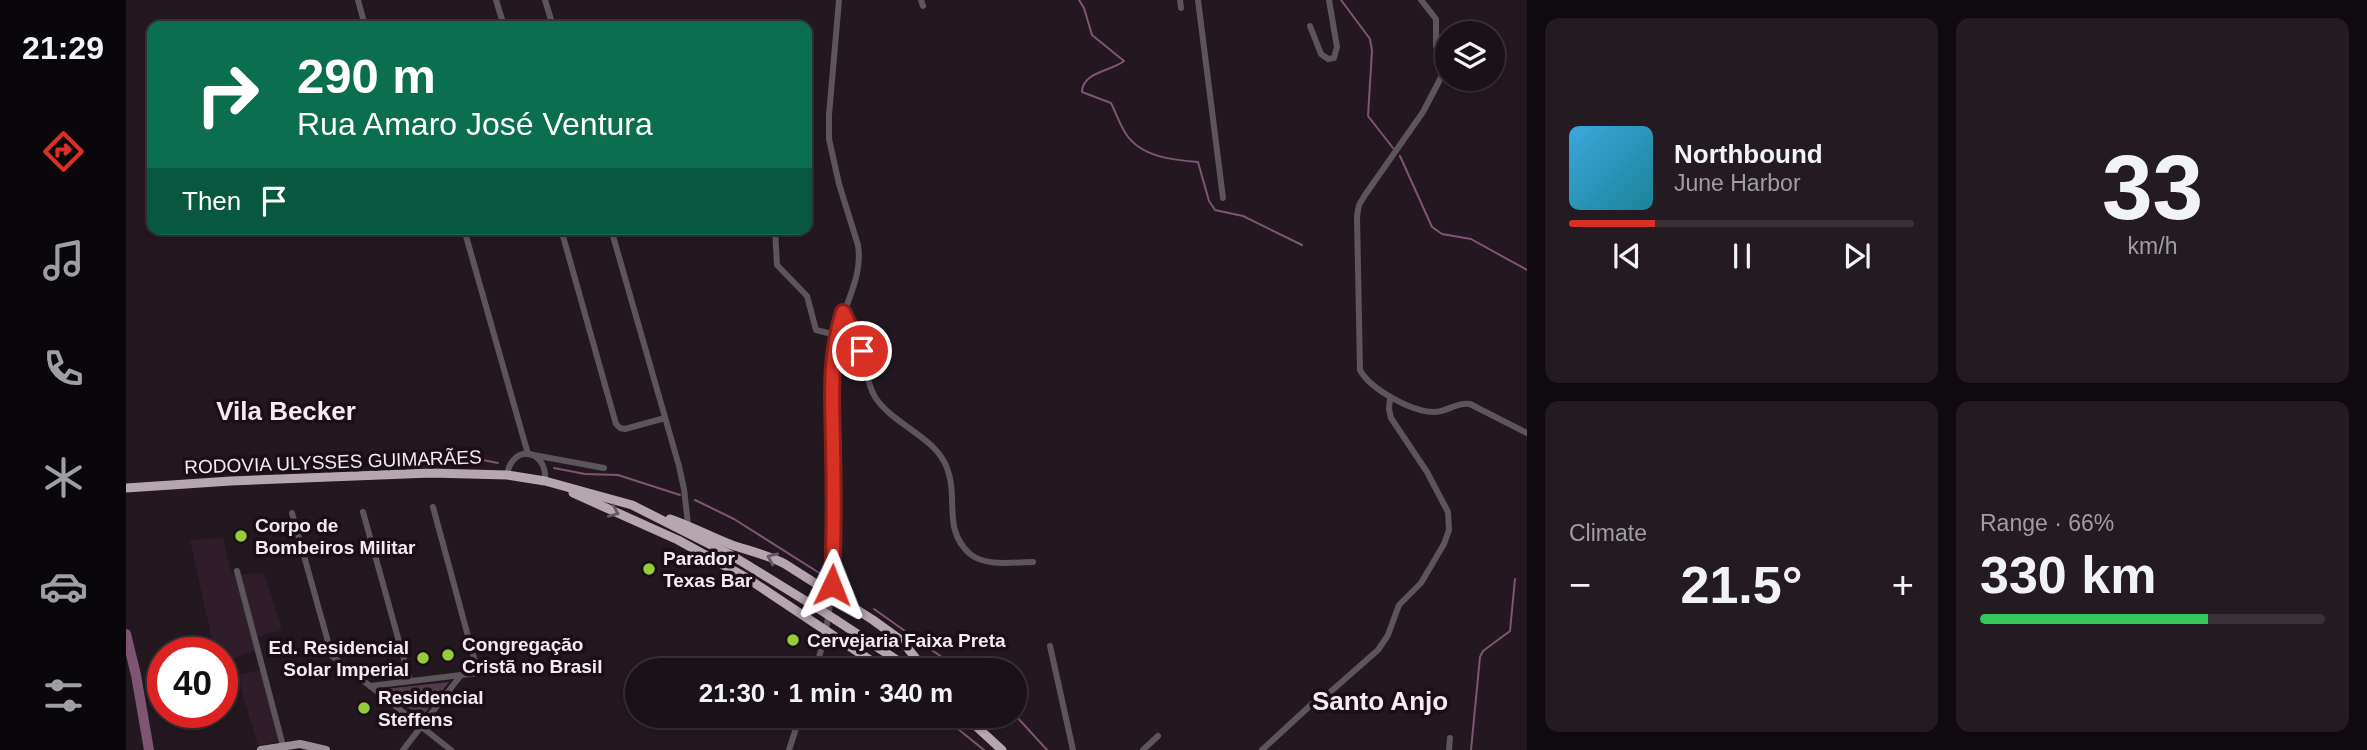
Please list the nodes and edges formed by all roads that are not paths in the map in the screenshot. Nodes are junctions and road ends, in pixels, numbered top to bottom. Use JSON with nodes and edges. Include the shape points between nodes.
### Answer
{"nodes":[{"id":1,"x":358,"y":0,"type":"edge"},
{"id":2,"x":496,"y":0,"type":"edge"},
{"id":3,"x":545,"y":0,"type":"edge"},
{"id":4,"x":839,"y":0,"type":"edge"},
{"id":5,"x":1180,"y":0,"type":"edge"},
{"id":6,"x":1198,"y":0,"type":"edge"},
{"id":7,"x":1329,"y":0,"type":"edge"},
{"id":8,"x":1421,"y":0,"type":"edge"},
{"id":9,"x":1181,"y":8,"type":"dead end"},
{"id":10,"x":364,"y":21,"type":"edge"},
{"id":11,"x":502,"y":21,"type":"edge"},
{"id":12,"x":551,"y":21,"type":"edge"},
{"id":13,"x":1310,"y":26,"type":"dead end"},
{"id":14,"x":1223,"y":198,"type":"dead end"},
{"id":15,"x":466,"y":235,"type":"edge"},
{"id":16,"x":563,"y":235,"type":"edge"},
{"id":17,"x":613,"y":235,"type":"edge"},
{"id":18,"x":775,"y":235,"type":"edge"},
{"id":19,"x":843,"y":312,"type":"junction"},
{"id":20,"x":836,"y":335,"type":"junction"},
{"id":21,"x":1390,"y":398,"type":"junction"},
{"id":22,"x":665,"y":418,"type":"junction"},
{"id":23,"x":1527,"y":432,"type":"edge"},
{"id":24,"x":528,"y":454,"type":"junction"},
{"id":25,"x":604,"y":468,"type":"dead end"},
{"id":26,"x":507,"y":475,"type":"junction"},
{"id":27,"x":549,"y":482,"type":"junction"},
{"id":28,"x":126,"y":488,"type":"edge"},
{"id":29,"x":632,"y":505,"type":"junction"},
{"id":30,"x":433,"y":507,"type":"dead end"},
{"id":31,"x":363,"y":512,"type":"dead end"},
{"id":32,"x":292,"y":513,"type":"dead end"},
{"id":33,"x":688,"y":524,"type":"junction"},
{"id":34,"x":1033,"y":562,"type":"dead end"},
{"id":35,"x":237,"y":571,"type":"dead end"},
{"id":36,"x":831,"y":594,"type":"junction"},
{"id":37,"x":826,"y":631,"type":"junction"},
{"id":38,"x":1049,"y":646,"type":"dead end"},
{"id":39,"x":818,"y":658,"type":"edge"},
{"id":40,"x":867,"y":658,"type":"edge"},
{"id":41,"x":894,"y":658,"type":"edge"},
{"id":42,"x":915,"y":658,"type":"edge"},
{"id":43,"x":461,"y":675,"type":"junction"},
{"id":44,"x":410,"y":681,"type":"junction"},
{"id":45,"x":370,"y":686,"type":"junction"},
{"id":46,"x":422,"y":726,"type":"junction"},
{"id":47,"x":796,"y":728,"type":"edge"},
{"id":48,"x":978,"y":728,"type":"edge"},
{"id":49,"x":1158,"y":736,"type":"dead end"},
{"id":50,"x":1450,"y":738,"type":"dead end"},
{"id":51,"x":283,"y":746,"type":"junction"},
{"id":52,"x":261,"y":750,"type":"edge"},
{"id":53,"x":326,"y":750,"type":"edge"},
{"id":54,"x":403,"y":750,"type":"edge"},
{"id":55,"x":451,"y":750,"type":"edge"},
{"id":56,"x":789,"y":750,"type":"edge"},
{"id":57,"x":1002,"y":750,"type":"edge"},
{"id":58,"x":1073,"y":750,"type":"edge"},
{"id":59,"x":1143,"y":750,"type":"edge"},
{"id":60,"x":1262,"y":750,"type":"edge"},
{"id":61,"x":1449,"y":750,"type":"edge"}],
"edges":[{"from":1,"to":10,"type":"street"},
{"from":2,"to":11,"type":"street"},
{"from":3,"to":12,"type":"street"},
{"from":4,"to":19,"type":"street","via":[[829,139],[860,255],[858,274]]},
{"from":5,"to":9,"type":"street"},
{"from":6,"to":14,"type":"street"},
{"from":7,"to":13,"type":"street","via":[[1337,47],[1334,58],[1322,55]]},
{"from":8,"to":21,"type":"street","via":[[1436,19],[1436,44],[1446,68],[1426,107],[1361,200],[1357,216],[1360,369]]},
{"from":15,"to":24,"type":"street"},
{"from":16,"to":22,"type":"street","via":[[616,424],[625,429]]},
{"from":17,"to":22,"type":"street"},
{"from":18,"to":20,"type":"street","via":[[779,269],[807,296],[816,330]]},
{"from":19,"to":20,"type":"street"},
{"from":19,"to":34,"type":"street","via":[[860,344],[876,398],[932,447],[947,467],[958,540],[982,560]]},
{"from":20,"to":36,"type":"street"},
{"from":21,"to":23,"type":"street","via":[[1431,412],[1470,404]]},
{"from":21,"to":60,"type":"street","via":[[1391,418],[1448,512],[1444,544],[1421,583],[1399,606],[1378,650]]},
{"from":22,"to":33,"type":"street","via":[[684,489]]},
{"from":24,"to":25,"type":"street"},
{"from":24,"to":26,"type":"street","via":[[517,456]]},
{"from":24,"to":27,"type":"street","via":[[540,460]]},
{"from":26,"to":27,"type":"highway","name":"RODOVIA ULYSSES GUIMARÃES"},
{"from":26,"to":28,"type":"highway","name":"RODOVIA ULYSSES GUIMARÃES","via":[[431,473]]},
{"from":27,"to":29,"type":"highway","name":"RODOVIA ULYSSES GUIMARÃES"},
{"from":27,"to":37,"type":"highway","one_way":true,"via":[[696,550]]},
{"from":29,"to":33,"type":"highway"},
{"from":29,"to":41,"type":"highway","name":"RODOVIA ULYSSES GUIMARÃES","bridge":true,"via":[[731,555]]},
{"from":30,"to":43,"type":"street","via":[[478,673]]},
{"from":31,"to":44,"type":"street"},
{"from":32,"to":45,"type":"street","via":[[332,656]]},
{"from":36,"to":33,"type":"highway","one_way":true,"via":[[772,557]]},
{"from":35,"to":51,"type":"street"},
{"from":36,"to":37,"type":"street"},
{"from":36,"to":42,"type":"highway","via":[[902,641]]},
{"from":37,"to":39,"type":"street"},
{"from":37,"to":40,"type":"highway"},
{"from":38,"to":58,"type":"street"},
{"from":43,"to":44,"type":"street"},
{"from":43,"to":46,"type":"street"},
{"from":44,"to":45,"type":"street"},
{"from":45,"to":46,"type":"street"},
{"from":46,"to":54,"type":"street"},
{"from":46,"to":55,"type":"street"},
{"from":47,"to":56,"type":"street"},
{"from":48,"to":57,"type":"highway"},
{"from":49,"to":59,"type":"street"},
{"from":50,"to":61,"type":"street"},
{"from":51,"to":52,"type":"main road"},
{"from":51,"to":53,"type":"main road"}]}
